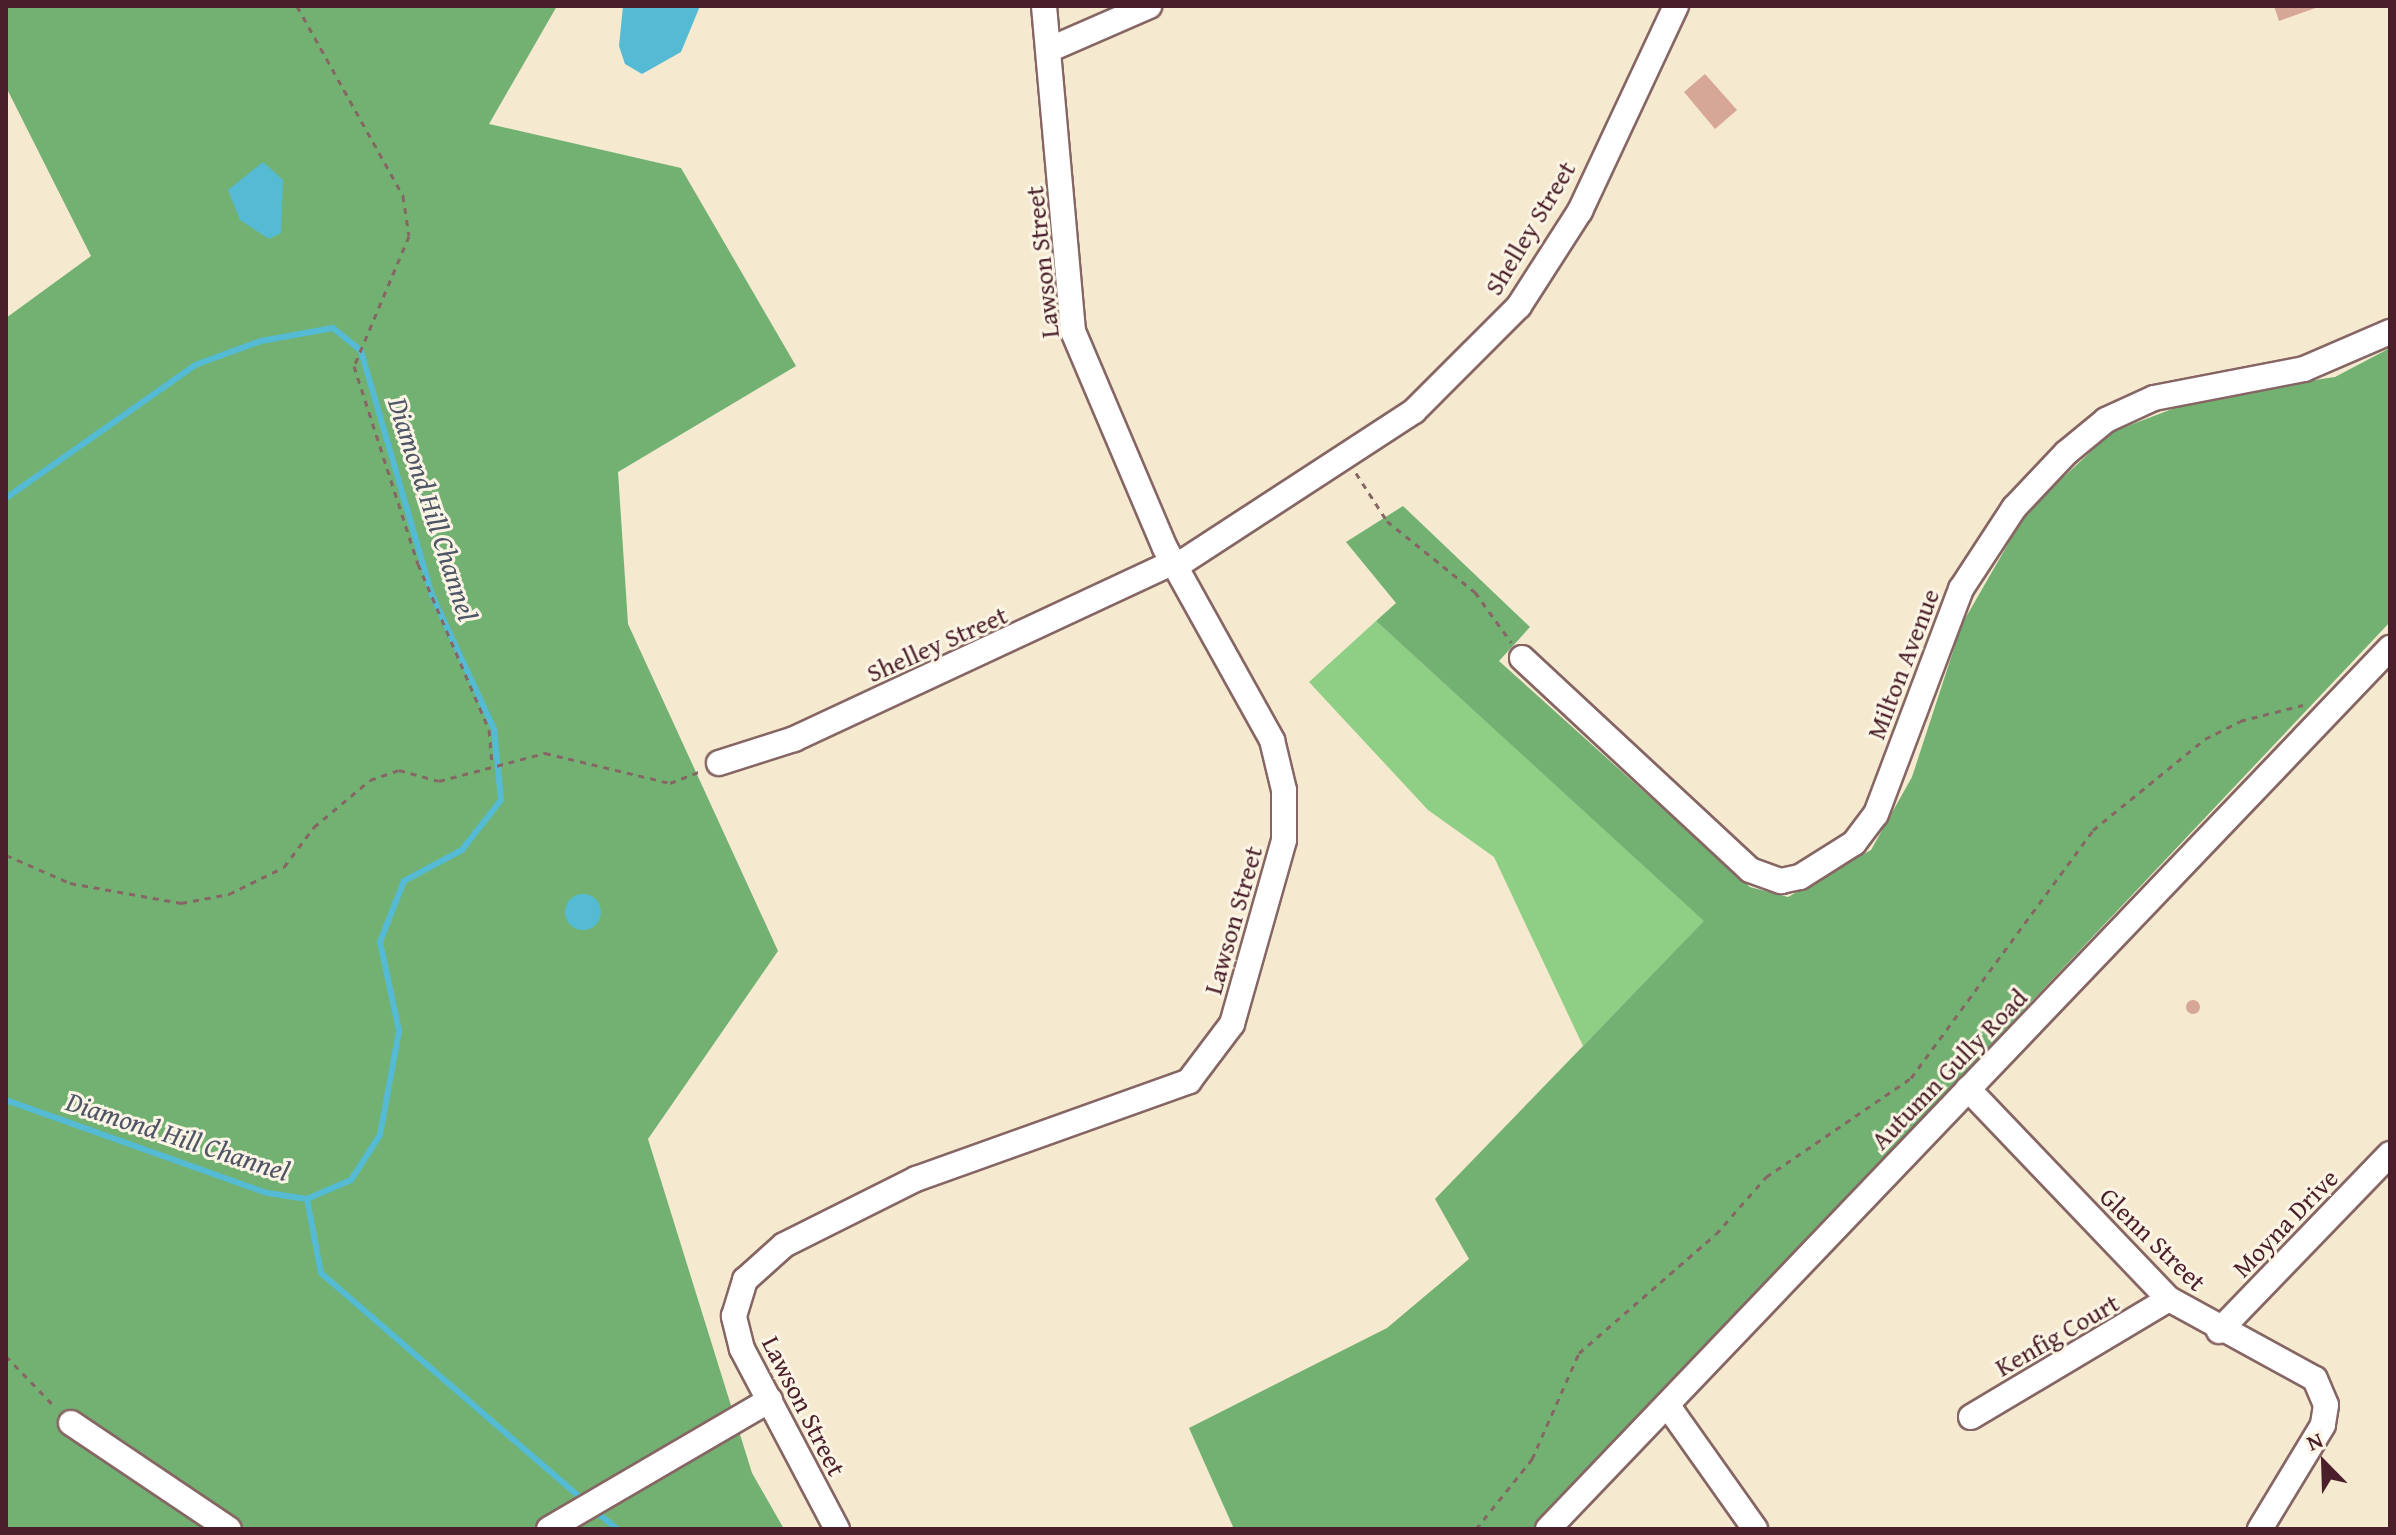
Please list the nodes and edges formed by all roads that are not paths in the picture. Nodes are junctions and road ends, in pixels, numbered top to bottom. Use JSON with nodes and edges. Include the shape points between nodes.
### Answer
{"nodes":[{"id":1,"x":1044,"y":6,"type":"edge"},
{"id":2,"x":1149,"y":6,"type":"edge"},
{"id":3,"x":1676,"y":6,"type":"edge"},
{"id":4,"x":1053,"y":48,"type":"junction"},
{"id":5,"x":2390,"y":332,"type":"edge"},
{"id":6,"x":1174,"y":564,"type":"junction"},
{"id":7,"x":2390,"y":648,"type":"edge"},
{"id":8,"x":1522,"y":658,"type":"road end"},
{"id":9,"x":719,"y":763,"type":"road end"},
{"id":10,"x":1968,"y":1089,"type":"junction"},
{"id":11,"x":2390,"y":1154,"type":"edge"},
{"id":12,"x":2169,"y":1299,"type":"junction"},
{"id":13,"x":2219,"y":1331,"type":"junction"},
{"id":14,"x":770,"y":1400,"type":"junction"},
{"id":15,"x":1668,"y":1406,"type":"junction"},
{"id":16,"x":1971,"y":1417,"type":"dead end"},
{"id":17,"x":71,"y":1423,"type":"road end"},
{"id":18,"x":229,"y":1529,"type":"edge"},
{"id":19,"x":549,"y":1529,"type":"edge"},
{"id":20,"x":837,"y":1529,"type":"edge"},
{"id":21,"x":1548,"y":1529,"type":"edge"},
{"id":22,"x":1755,"y":1529,"type":"edge"},
{"id":23,"x":2260,"y":1529,"type":"edge"}],
"edges":[{"from":1,"to":4,"type":"street","name":"Lawson Street"},
{"from":2,"to":4,"type":"street"},
{"from":3,"to":6,"type":"street","name":"Shelley Street","via":[[1580,211],[1519,306],[1438,392],[1345,458]]},
{"from":4,"to":6,"type":"street","name":"Lawson Street","via":[[1073,331]]},
{"from":5,"to":8,"type":"street","name":"Milton Avenue","via":[[2304,369],[2154,398],[2106,420],[2066,453],[2014,508],[1961,589],[1876,814],[1854,843],[1800,877],[1781,881],[1750,870]]},
{"from":6,"to":9,"type":"street","name":"Shelley Street","via":[[794,739]]},
{"from":6,"to":14,"type":"street","name":"Lawson Street","via":[[1261,715],[1284,790],[1280,867],[1222,1045],[1168,1093],[942,1168],[767,1255],[739,1290],[734,1316]]},
{"from":7,"to":10,"type":"street","name":"Autumn Gully Road"},
{"from":10,"to":12,"type":"street","name":"Glenn Street"},
{"from":10,"to":15,"type":"street","name":"Autumn Gully Road"},
{"from":11,"to":13,"type":"street","name":"Moyna Drive"},
{"from":12,"to":13,"type":"street","name":"Glenn Street"},
{"from":12,"to":16,"type":"street","name":"Kenfig Court"},
{"from":13,"to":23,"type":"street","name":"Glenn Street","via":[[2306,1372],[2324,1395],[2323,1425]]},
{"from":14,"to":19,"type":"street"},
{"from":14,"to":20,"type":"street","name":"Lawson Street"},
{"from":15,"to":21,"type":"street","name":"Autumn Gully Road"},
{"from":15,"to":22,"type":"street"},
{"from":17,"to":18,"type":"street"}]}
